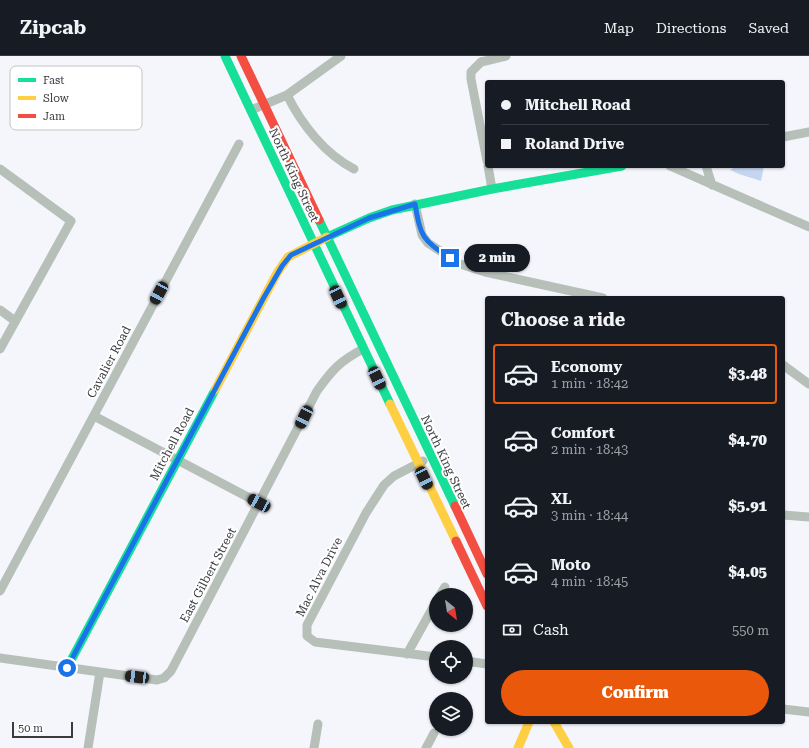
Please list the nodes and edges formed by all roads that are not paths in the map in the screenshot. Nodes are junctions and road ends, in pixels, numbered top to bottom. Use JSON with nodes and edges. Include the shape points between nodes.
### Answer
{"nodes":[{"id":1,"x":225,"y":56,"type":"edge"},
{"id":2,"x":241,"y":56,"type":"edge"},
{"id":3,"x":340,"y":56,"type":"edge"},
{"id":4,"x":506,"y":56,"type":"edge"},
{"id":5,"x":287,"y":95,"type":"junction"},
{"id":6,"x":264,"y":105,"type":"junction"},
{"id":7,"x":250,"y":110,"type":"junction"},
{"id":8,"x":809,"y":132,"type":"edge"},
{"id":9,"x":785,"y":137,"type":"edge"},
{"id":10,"x":239,"y":144,"type":"dead end"},
{"id":11,"x":485,"y":151,"type":"edge"},
{"id":12,"x":488,"y":168,"type":"edge"},
{"id":13,"x":610,"y":168,"type":"edge"},
{"id":14,"x":674,"y":168,"type":"edge"},
{"id":15,"x":707,"y":168,"type":"edge"},
{"id":16,"x":0,"y":169,"type":"edge"},
{"id":17,"x":354,"y":169,"type":"dead end"},
{"id":18,"x":712,"y":185,"type":"junction"},
{"id":19,"x":492,"y":188,"type":"junction"},
{"id":20,"x":415,"y":204,"type":"junction"},
{"id":21,"x":809,"y":228,"type":"edge"},
{"id":22,"x":327,"y":237,"type":"junction"},
{"id":23,"x":313,"y":244,"type":"junction"},
{"id":24,"x":558,"y":288,"type":"junction"},
{"id":25,"x":558,"y":296,"type":"edge"},
{"id":26,"x":594,"y":296,"type":"edge"},
{"id":27,"x":0,"y":310,"type":"edge"},
{"id":28,"x":15,"y":321,"type":"junction"},
{"id":29,"x":0,"y":349,"type":"edge"},
{"id":30,"x":363,"y":349,"type":"junction"},
{"id":31,"x":785,"y":366,"type":"edge"},
{"id":32,"x":809,"y":384,"type":"edge"},
{"id":33,"x":94,"y":416,"type":"junction"},
{"id":34,"x":431,"y":458,"type":"junction"},
{"id":35,"x":177,"y":460,"type":"junction"},
{"id":36,"x":418,"y":464,"type":"junction"},
{"id":37,"x":259,"y":503,"type":"junction"},
{"id":38,"x":785,"y":515,"type":"edge"},
{"id":39,"x":809,"y":517,"type":"edge"},
{"id":40,"x":485,"y":570,"type":"edge"},
{"id":41,"x":0,"y":591,"type":"edge"},
{"id":42,"x":485,"y":602,"type":"edge"},
{"id":43,"x":429,"y":615,"type":"edge"},
{"id":44,"x":407,"y":654,"type":"junction"},
{"id":45,"x":429,"y":656,"type":"edge"},
{"id":46,"x":0,"y":658,"type":"edge"},
{"id":47,"x":473,"y":662,"type":"edge"},
{"id":48,"x":485,"y":664,"type":"edge"},
{"id":49,"x":67,"y":668,"type":"junction"},
{"id":50,"x":100,"y":672,"type":"junction"},
{"id":51,"x":785,"y":710,"type":"edge"},
{"id":52,"x":809,"y":712,"type":"edge"},
{"id":53,"x":318,"y":724,"type":"dead end"},
{"id":54,"x":528,"y":724,"type":"edge"},
{"id":55,"x":555,"y":724,"type":"edge"},
{"id":56,"x":432,"y":736,"type":"edge"},
{"id":57,"x":88,"y":748,"type":"edge"},
{"id":58,"x":314,"y":748,"type":"edge"},
{"id":59,"x":426,"y":748,"type":"edge"},
{"id":60,"x":518,"y":748,"type":"edge"},
{"id":61,"x":568,"y":748,"type":"edge"}],
"edges":[{"from":1,"to":7,"type":"main road","name":"North King Street"},
{"from":2,"to":6,"type":"main road","name":"North King Street"},
{"from":3,"to":5,"type":"street"},
{"from":4,"to":11,"type":"street","via":[[482,62],[471,72]]},
{"from":5,"to":6,"type":"street"},
{"from":5,"to":17,"type":"street","via":[[306,127],[341,161]]},
{"from":6,"to":7,"type":"street"},
{"from":6,"to":22,"type":"main road","name":"North King Street"},
{"from":7,"to":23,"type":"main road","name":"North King Street"},
{"from":8,"to":9,"type":"street"},
{"from":10,"to":33,"type":"street","name":"Cavalier Road"},
{"from":12,"to":19,"type":"street"},
{"from":13,"to":19,"type":"main road","name":"Mitchell Road"},
{"from":14,"to":18,"type":"street"},
{"from":15,"to":18,"type":"street"},
{"from":16,"to":28,"type":"street","via":[[71,221]]},
{"from":18,"to":21,"type":"street"},
{"from":19,"to":20,"type":"main road","name":"Mitchell Road"},
{"from":20,"to":22,"type":"main road","name":"Mitchell Road","via":[[380,214]]},
{"from":20,"to":24,"type":"street","via":[[422,236],[450,258],[470,268]]},
{"from":22,"to":23,"type":"main road","name":"Mitchell Road"},
{"from":22,"to":34,"type":"main road","name":"North King Street"},
{"from":23,"to":30,"type":"main road","name":"North King Street"},
{"from":23,"to":35,"type":"main road","name":"Mitchell Road","via":[[291,255],[282,266]]},
{"from":24,"to":25,"type":"street"},
{"from":24,"to":26,"type":"street"},
{"from":27,"to":28,"type":"street"},
{"from":28,"to":29,"type":"street"},
{"from":30,"to":36,"type":"main road","name":"North King Street"},
{"from":30,"to":37,"type":"street","name":"East Gilbert Street","via":[[335,366],[321,386]]},
{"from":31,"to":32,"type":"street"},
{"from":33,"to":35,"type":"street"},
{"from":33,"to":41,"type":"street","name":"Cavalier Road"},
{"from":34,"to":36,"type":"street","name":"Mac Alva Drive"},
{"from":34,"to":40,"type":"main road","name":"North King Street"},
{"from":35,"to":37,"type":"street"},
{"from":35,"to":49,"type":"main road","name":"Mitchell Road"},
{"from":36,"to":42,"type":"main road","name":"North King Street"},
{"from":36,"to":44,"type":"street","name":"Mac Alva Drive","via":[[394,476],[381,490],[366,513],[306,631],[307,636],[315,642]]},
{"from":37,"to":50,"type":"street","name":"East Gilbert Street","via":[[171,671],[164,678],[157,680]]},
{"from":38,"to":39,"type":"street"},
{"from":43,"to":44,"type":"street"},
{"from":44,"to":45,"type":"street","name":"Mac Alva Drive"},
{"from":46,"to":49,"type":"street","name":"East Gilbert Street"},
{"from":47,"to":48,"type":"street"},
{"from":49,"to":50,"type":"street","name":"East Gilbert Street"},
{"from":50,"to":57,"type":"street"},
{"from":51,"to":52,"type":"street"},
{"from":53,"to":58,"type":"street"},
{"from":54,"to":60,"type":"main road"},
{"from":55,"to":61,"type":"main road"},
{"from":56,"to":59,"type":"street"}]}
